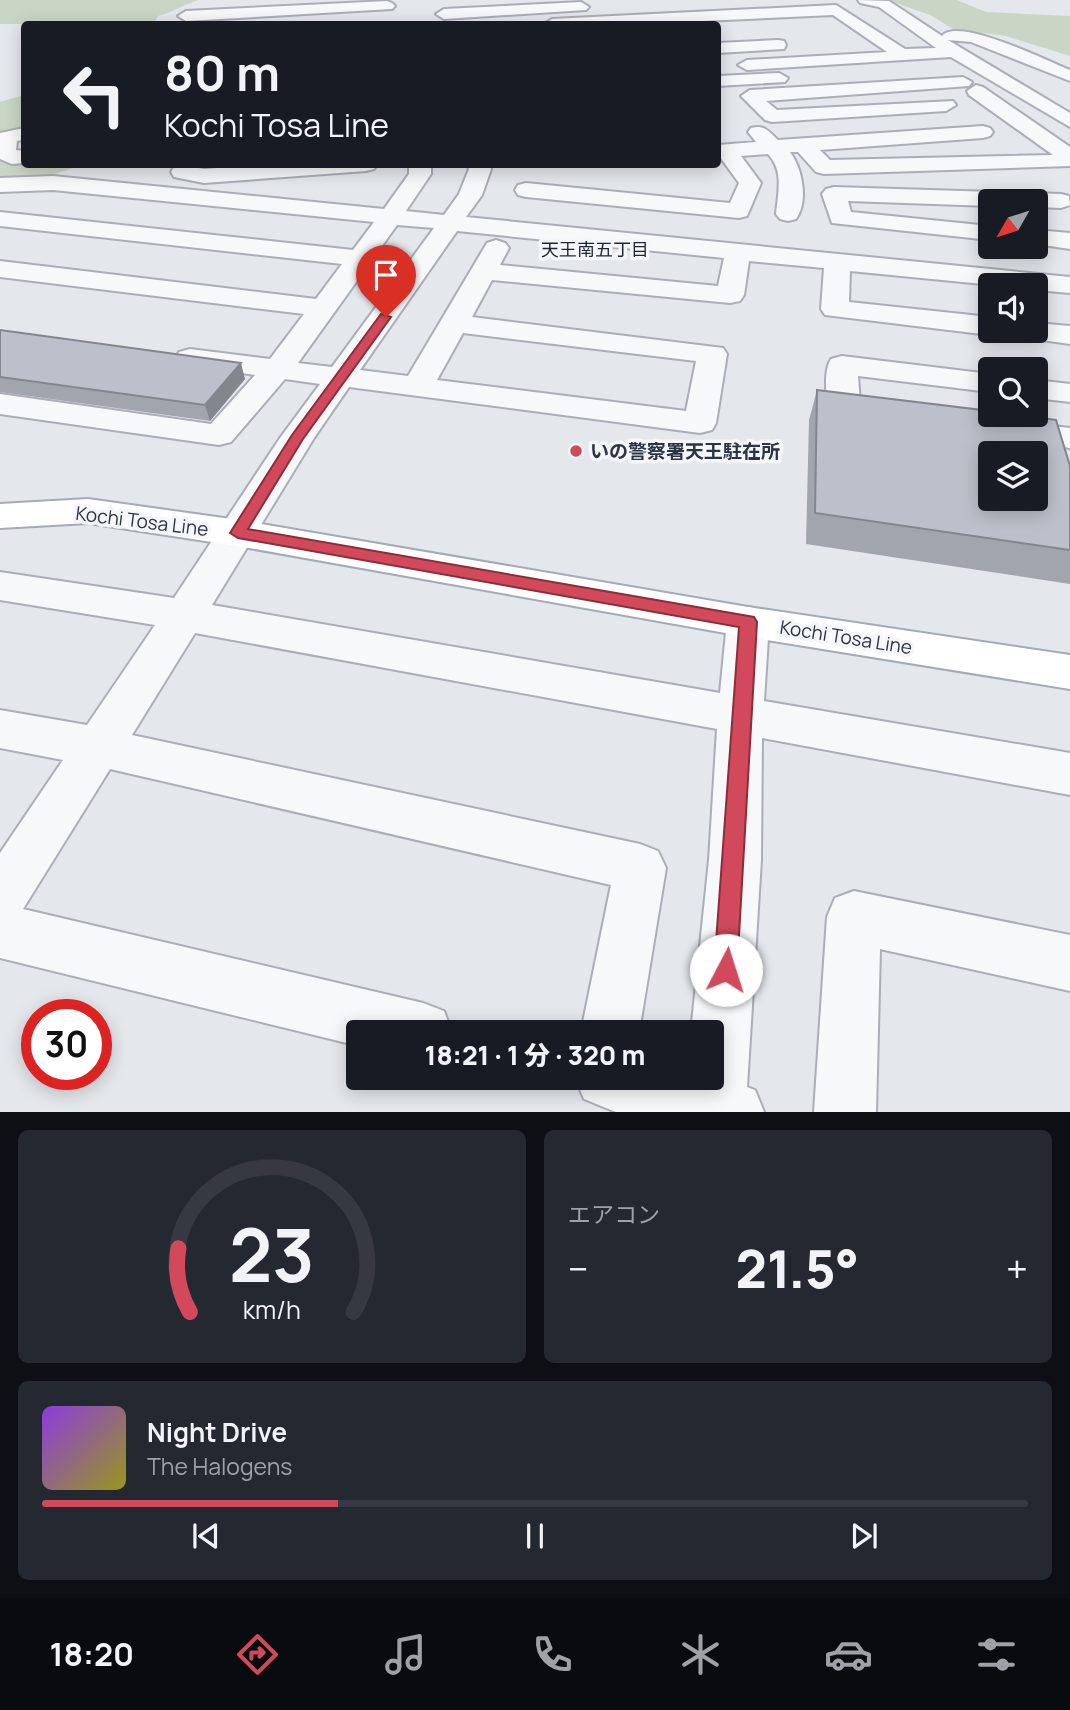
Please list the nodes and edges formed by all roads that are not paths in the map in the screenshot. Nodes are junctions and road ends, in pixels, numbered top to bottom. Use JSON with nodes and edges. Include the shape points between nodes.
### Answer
{"nodes":[{"id":1,"x":216,"y":0,"type":"edge"},
{"id":2,"x":229,"y":0,"type":"edge"},
{"id":3,"x":729,"y":0,"type":"edge"},
{"id":4,"x":866,"y":0,"type":"edge"},
{"id":5,"x":386,"y":3,"type":"edge"},
{"id":6,"x":666,"y":3,"type":"dead end"},
{"id":7,"x":829,"y":5,"type":"edge"},
{"id":8,"x":603,"y":6,"type":"dead end"},
{"id":9,"x":636,"y":6,"type":"dead end"},
{"id":10,"x":443,"y":13,"type":"edge"},
{"id":11,"x":180,"y":17,"type":"junction"},
{"id":12,"x":183,"y":21,"type":"edge"},
{"id":13,"x":368,"y":21,"type":"edge"},
{"id":14,"x":651,"y":21,"type":"edge"},
{"id":15,"x":681,"y":21,"type":"edge"},
{"id":16,"x":854,"y":23,"type":"junction"},
{"id":17,"x":721,"y":30,"type":"edge"},
{"id":18,"x":930,"y":35,"type":"junction"},
{"id":19,"x":879,"y":40,"type":"junction"},
{"id":20,"x":852,"y":41,"type":"dead end"},
{"id":21,"x":799,"y":44,"type":"dead end"},
{"id":22,"x":721,"y":48,"type":"edge"},
{"id":23,"x":954,"y":52,"type":"junction"},
{"id":24,"x":910,"y":53,"type":"junction"},
{"id":25,"x":721,"y":58,"type":"edge"},
{"id":26,"x":942,"y":68,"type":"junction"},
{"id":27,"x":1070,"y":76,"type":"edge"},
{"id":28,"x":963,"y":82,"type":"junction"},
{"id":29,"x":921,"y":86,"type":"junction"},
{"id":30,"x":724,"y":95,"type":"edge"},
{"id":31,"x":946,"y":105,"type":"junction"},
{"id":32,"x":1066,"y":115,"type":"edge"},
{"id":33,"x":983,"y":132,"type":"junction"},
{"id":34,"x":21,"y":135,"type":"edge"},
{"id":35,"x":803,"y":145,"type":"junction"},
{"id":36,"x":774,"y":147,"type":"junction"},
{"id":37,"x":722,"y":150,"type":"edge"},
{"id":38,"x":21,"y":158,"type":"edge"},
{"id":39,"x":1070,"y":158,"type":"edge"},
{"id":40,"x":1031,"y":163,"type":"junction"},
{"id":41,"x":160,"y":168,"type":"dead end"},
{"id":42,"x":312,"y":168,"type":"edge"},
{"id":43,"x":420,"y":168,"type":"edge"},
{"id":44,"x":480,"y":168,"type":"edge"},
{"id":45,"x":532,"y":168,"type":"edge"},
{"id":46,"x":0,"y":185,"type":"edge"},
{"id":47,"x":526,"y":190,"type":"junction"},
{"id":48,"x":978,"y":205,"type":"edge"},
{"id":49,"x":1065,"y":211,"type":"edge"},
{"id":50,"x":788,"y":214,"type":"dead end"},
{"id":51,"x":391,"y":216,"type":"junction"},
{"id":52,"x":0,"y":219,"type":"edge"},
{"id":53,"x":450,"y":223,"type":"junction"},
{"id":54,"x":508,"y":227,"type":"junction"},
{"id":55,"x":978,"y":232,"type":"edge"},
{"id":56,"x":1048,"y":238,"type":"edge"},
{"id":57,"x":1070,"y":241,"type":"edge"},
{"id":58,"x":738,"y":252,"type":"junction"},
{"id":59,"x":359,"y":258,"type":"junction"},
{"id":60,"x":837,"y":262,"type":"junction"},
{"id":61,"x":0,"y":269,"type":"edge"},
{"id":62,"x":483,"y":271,"type":"junction"},
{"id":63,"x":1070,"y":285,"type":"edge"},
{"id":64,"x":321,"y":308,"type":"junction"},
{"id":65,"x":454,"y":323,"type":"junction"},
{"id":66,"x":978,"y":325,"type":"edge"},
{"id":67,"x":1048,"y":333,"type":"edge"},
{"id":68,"x":1070,"y":335,"type":"edge"},
{"id":69,"x":167,"y":355,"type":"edge"},
{"id":70,"x":278,"y":369,"type":"junction"},
{"id":71,"x":341,"y":378,"type":"junction"},
{"id":72,"x":978,"y":382,"type":"edge"},
{"id":73,"x":418,"y":387,"type":"junction"},
{"id":74,"x":1048,"y":390,"type":"edge"},
{"id":75,"x":1070,"y":393,"type":"edge"},
{"id":76,"x":0,"y":404,"type":"edge"},
{"id":77,"x":912,"y":419,"type":"edge"},
{"id":78,"x":978,"y":427,"type":"edge"},
{"id":79,"x":1070,"y":438,"type":"edge"},
{"id":80,"x":0,"y":516,"type":"edge"},
{"id":81,"x":238,"y":533,"type":"junction"},
{"id":82,"x":0,"y":586,"type":"edge"},
{"id":83,"x":182,"y":616,"type":"junction"},
{"id":84,"x":748,"y":622,"type":"junction"},
{"id":85,"x":1070,"y":672,"type":"edge"},
{"id":86,"x":742,"y":714,"type":"junction"},
{"id":87,"x":0,"y":729,"type":"edge"},
{"id":88,"x":98,"y":747,"type":"junction"},
{"id":89,"x":1070,"y":774,"type":"edge"},
{"id":90,"x":0,"y":898,"type":"edge"},
{"id":91,"x":0,"y":931,"type":"edge"},
{"id":92,"x":1070,"y":963,"type":"edge"},
{"id":93,"x":373,"y":1020,"type":"edge"},
{"id":94,"x":612,"y":1020,"type":"edge"},
{"id":95,"x":648,"y":1090,"type":"edge"},
{"id":96,"x":721,"y":1110,"type":"edge"},
{"id":97,"x":845,"y":1111,"type":"edge"}],
"edges":[{"from":1,"to":2,"type":"street"},
{"from":1,"to":11,"type":"street","via":[[191,3]]},
{"from":3,"to":6,"type":"street"},
{"from":4,"to":18,"type":"street","via":[[884,4]]},
{"from":5,"to":11,"type":"street"},
{"from":5,"to":13,"type":"street","via":[[390,20]]},
{"from":7,"to":15,"type":"street"},
{"from":7,"to":16,"type":"street"},
{"from":8,"to":10,"type":"street"},
{"from":9,"to":14,"type":"street"},
{"from":11,"to":12,"type":"street"},
{"from":16,"to":17,"type":"street"},
{"from":16,"to":19,"type":"street"},
{"from":18,"to":23,"type":"street"},
{"from":18,"to":27,"type":"street","via":[[974,37]]},
{"from":19,"to":20,"type":"street"},
{"from":19,"to":24,"type":"street"},
{"from":21,"to":22,"type":"street"},
{"from":23,"to":24,"type":"street"},
{"from":23,"to":32,"type":"street"},
{"from":24,"to":25,"type":"street","via":[[729,66]]},
{"from":24,"to":26,"type":"street"},
{"from":26,"to":28,"type":"street"},
{"from":26,"to":30,"type":"street"},
{"from":28,"to":29,"type":"street"},
{"from":28,"to":39,"type":"street"},
{"from":29,"to":31,"type":"street"},
{"from":29,"to":31,"type":"street","via":[[750,96],[772,116]]},
{"from":30,"to":36,"type":"street"},
{"from":31,"to":33,"type":"street"},
{"from":33,"to":35,"type":"street"},
{"from":33,"to":40,"type":"street"},
{"from":34,"to":38,"type":"street","via":[[9,136],[5,152]]},
{"from":35,"to":36,"type":"street"},
{"from":35,"to":40,"type":"street","via":[[824,167]]},
{"from":36,"to":37,"type":"street"},
{"from":36,"to":50,"type":"street","via":[[791,170]]},
{"from":37,"to":47,"type":"street","via":[[750,183],[739,211]]},
{"from":39,"to":40,"type":"street"},
{"from":40,"to":49,"type":"street"},
{"from":41,"to":42,"type":"street","via":[[204,176]]},
{"from":43,"to":51,"type":"street"},
{"from":44,"to":53,"type":"street","via":[[470,195]]},
{"from":45,"to":47,"type":"street"},
{"from":46,"to":51,"type":"street","via":[[53,183]]},
{"from":47,"to":54,"type":"street"},
{"from":48,"to":55,"type":"street","via":[[834,194],[841,218]]},
{"from":51,"to":53,"type":"street"},
{"from":51,"to":59,"type":"street"},
{"from":52,"to":59,"type":"street"},
{"from":53,"to":54,"type":"street"},
{"from":53,"to":71,"type":"street"},
{"from":54,"to":58,"type":"street"},
{"from":54,"to":62,"type":"street"},
{"from":56,"to":57,"type":"street"},
{"from":58,"to":60,"type":"street"},
{"from":58,"to":62,"type":"street","via":[[730,295]]},
{"from":59,"to":64,"type":"street"},
{"from":60,"to":63,"type":"street"},
{"from":60,"to":66,"type":"street","via":[[835,309]]},
{"from":61,"to":64,"type":"street"},
{"from":62,"to":65,"type":"street"},
{"from":64,"to":70,"type":"street"},
{"from":65,"to":73,"type":"street"},
{"from":65,"to":73,"type":"street","via":[[712,354],[700,423]]},
{"from":67,"to":68,"type":"street"},
{"from":69,"to":70,"type":"street"},
{"from":70,"to":71,"type":"street"},
{"from":70,"to":76,"type":"street","via":[[219,435]]},
{"from":71,"to":73,"type":"street"},
{"from":71,"to":81,"type":"street"},
{"from":72,"to":77,"type":"street","via":[[842,365],[845,410]]},
{"from":74,"to":75,"type":"street"},
{"from":78,"to":79,"type":"street"},
{"from":80,"to":81,"type":"main road","name":"Kochi Tosa Line","via":[[88,511]]},
{"from":81,"to":83,"type":"street"},
{"from":81,"to":84,"type":"main road","name":"Kochi Tosa Line"},
{"from":82,"to":83,"type":"street"},
{"from":83,"to":86,"type":"street"},
{"from":83,"to":88,"type":"street"},
{"from":84,"to":85,"type":"main road","name":"Kochi Tosa Line"},
{"from":84,"to":86,"type":"street"},
{"from":86,"to":89,"type":"street"},
{"from":86,"to":96,"type":"street"},
{"from":87,"to":88,"type":"street"},
{"from":88,"to":90,"type":"street"},
{"from":88,"to":94,"type":"street","via":[[640,868]]},
{"from":91,"to":93,"type":"street"},
{"from":92,"to":97,"type":"street","via":[[853,917]]},
{"from":95,"to":96,"type":"street"}]}
